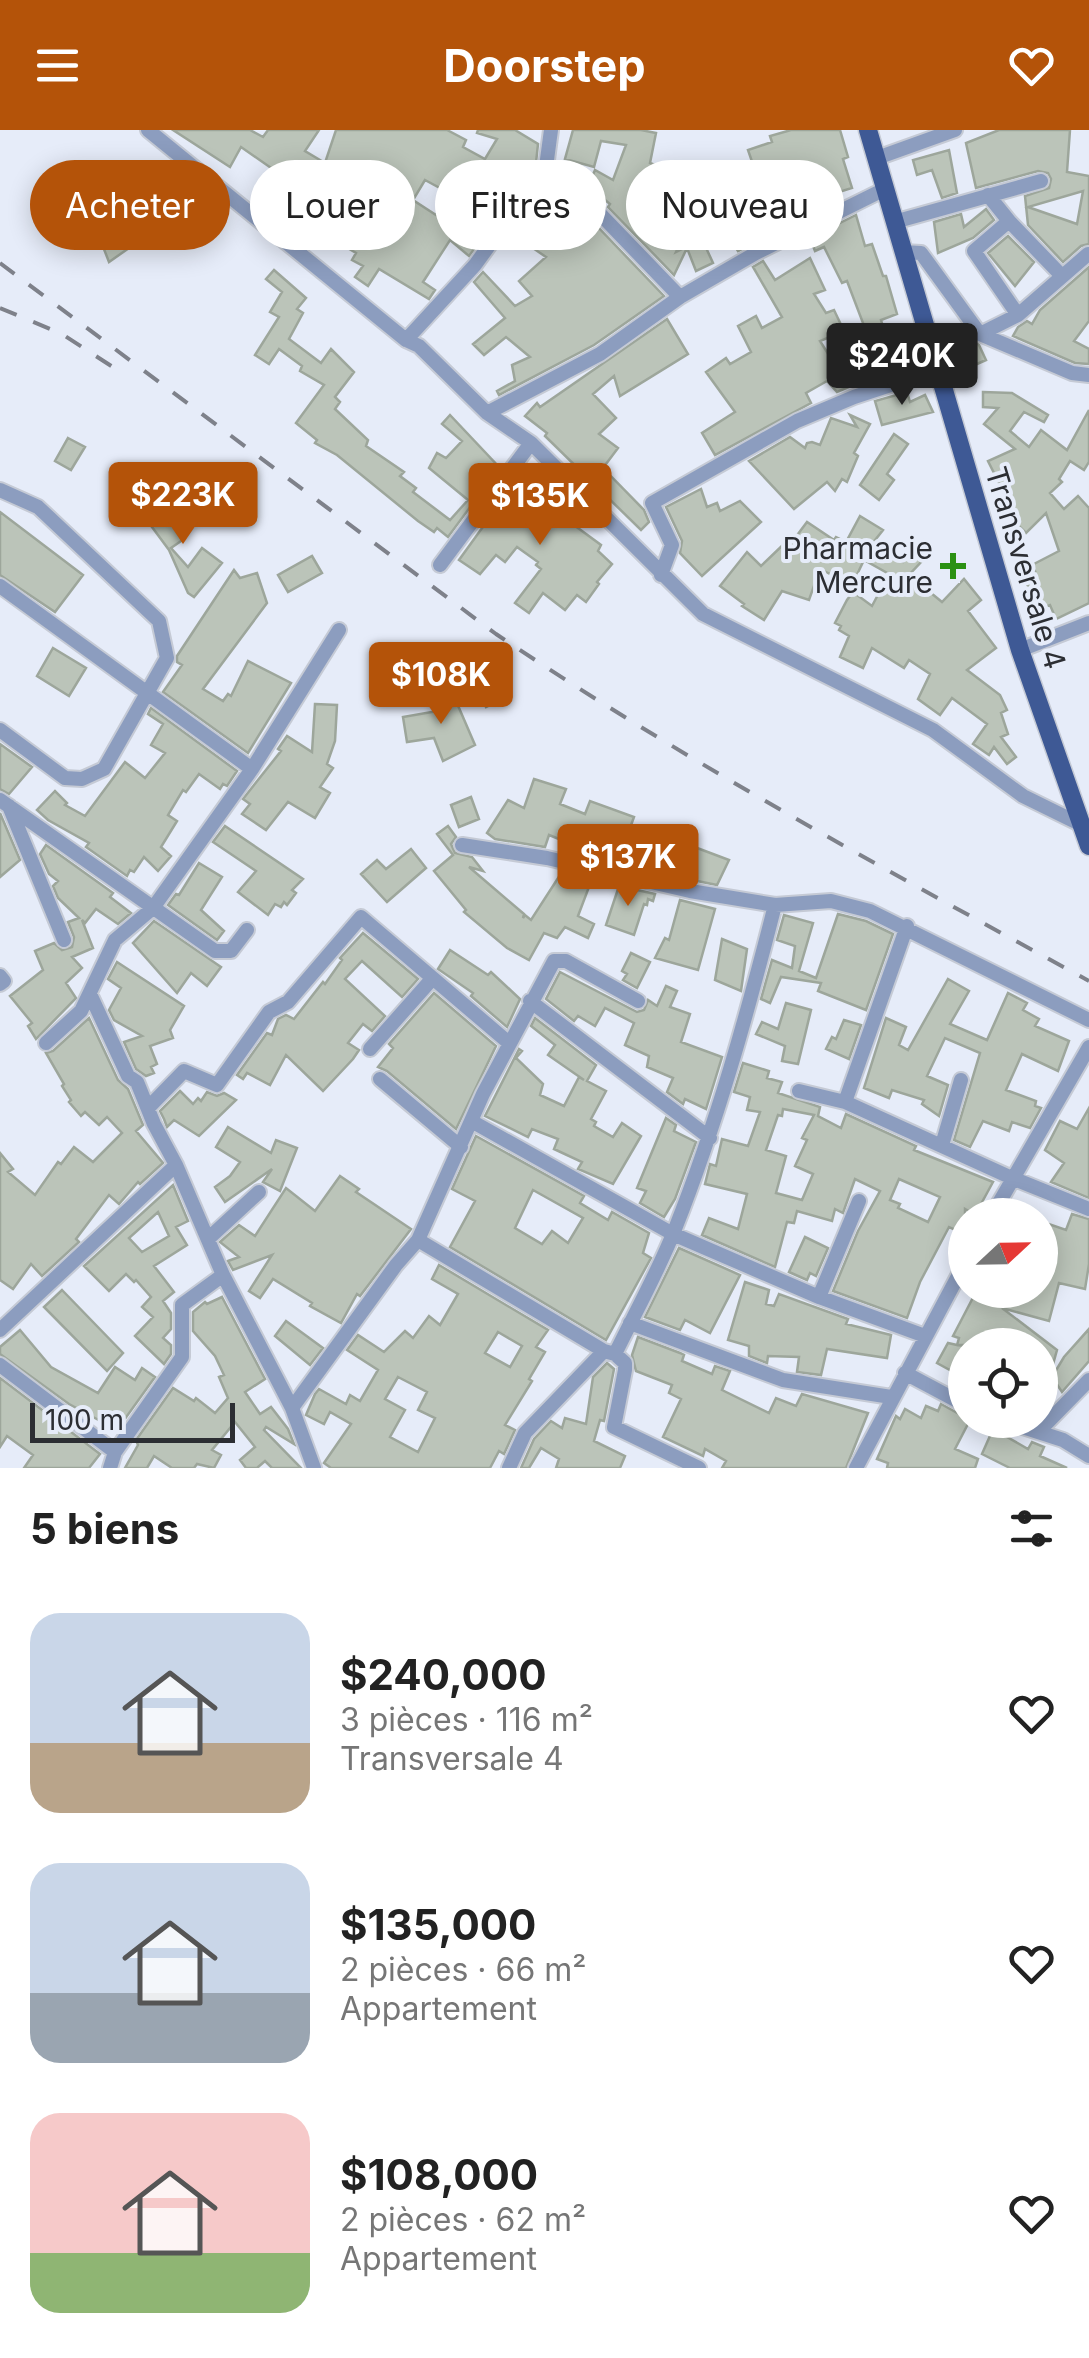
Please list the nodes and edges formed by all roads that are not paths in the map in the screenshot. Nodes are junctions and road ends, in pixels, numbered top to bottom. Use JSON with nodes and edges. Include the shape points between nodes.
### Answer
{"nodes":[{"id":1,"x":551,"y":130,"type":"edge"},
{"id":2,"x":868,"y":130,"type":"edge"},
{"id":3,"x":955,"y":130,"type":"edge"},
{"id":4,"x":156,"y":133,"type":"edge"},
{"id":5,"x":877,"y":158,"type":"junction"},
{"id":6,"x":547,"y":160,"type":"edge"},
{"id":7,"x":1042,"y":181,"type":"dead end"},
{"id":8,"x":885,"y":188,"type":"junction"},
{"id":9,"x":988,"y":195,"type":"junction"},
{"id":10,"x":606,"y":220,"type":"edge"},
{"id":11,"x":1009,"y":221,"type":"junction"},
{"id":12,"x":894,"y":222,"type":"junction"},
{"id":13,"x":486,"y":250,"type":"edge"},
{"id":14,"x":903,"y":252,"type":"junction"},
{"id":15,"x":1088,"y":254,"type":"edge"},
{"id":16,"x":1060,"y":274,"type":"junction"},
{"id":17,"x":680,"y":298,"type":"junction"},
{"id":18,"x":1018,"y":315,"type":"junction"},
{"id":19,"x":980,"y":334,"type":"junction"},
{"id":20,"x":406,"y":340,"type":"junction"},
{"id":21,"x":936,"y":370,"type":"junction"},
{"id":22,"x":1089,"y":375,"type":"edge"},
{"id":23,"x":487,"y":413,"type":"junction"},
{"id":24,"x":531,"y":443,"type":"junction"},
{"id":25,"x":0,"y":490,"type":"edge"},
{"id":26,"x":440,"y":565,"type":"dead end"},
{"id":27,"x":661,"y":575,"type":"junction"},
{"id":28,"x":0,"y":586,"type":"edge"},
{"id":29,"x":1089,"y":623,"type":"edge"},
{"id":30,"x":340,"y":630,"type":"dead end"},
{"id":31,"x":1020,"y":650,"type":"junction"},
{"id":32,"x":146,"y":695,"type":"junction"},
{"id":33,"x":0,"y":730,"type":"edge"},
{"id":34,"x":252,"y":769,"type":"junction"},
{"id":35,"x":4,"y":802,"type":"edge"},
{"id":36,"x":1085,"y":827,"type":"edge"},
{"id":37,"x":462,"y":845,"type":"dead end"},
{"id":38,"x":1089,"y":846,"type":"edge"},
{"id":39,"x":775,"y":905,"type":"junction"},
{"id":40,"x":153,"y":908,"type":"junction"},
{"id":41,"x":907,"y":926,"type":"junction"},
{"id":42,"x":247,"y":930,"type":"dead end"},
{"id":43,"x":64,"y":940,"type":"dead end"},
{"id":44,"x":0,"y":976,"type":"edge"},
{"id":45,"x":432,"y":979,"type":"junction"},
{"id":46,"x":0,"y":984,"type":"edge"},
{"id":47,"x":90,"y":994,"type":"junction"},
{"id":48,"x":530,"y":1001,"type":"junction"},
{"id":49,"x":638,"y":1001,"type":"dead end"},
{"id":50,"x":1089,"y":1020,"type":"edge"},
{"id":51,"x":46,"y":1043,"type":"dead end"},
{"id":52,"x":509,"y":1043,"type":"junction"},
{"id":53,"x":1089,"y":1048,"type":"edge"},
{"id":54,"x":370,"y":1049,"type":"dead end"},
{"id":55,"x":380,"y":1079,"type":"dead end"},
{"id":56,"x":961,"y":1080,"type":"dead end"},
{"id":57,"x":799,"y":1091,"type":"dead end"},
{"id":58,"x":845,"y":1102,"type":"junction"},
{"id":59,"x":148,"y":1108,"type":"junction"},
{"id":60,"x":473,"y":1122,"type":"junction"},
{"id":61,"x":710,"y":1138,"type":"junction"},
{"id":62,"x":942,"y":1145,"type":"junction"},
{"id":63,"x":461,"y":1148,"type":"junction"},
{"id":64,"x":176,"y":1165,"type":"junction"},
{"id":65,"x":1012,"y":1178,"type":"junction"},
{"id":66,"x":259,"y":1192,"type":"dead end"},
{"id":67,"x":1001,"y":1198,"type":"edge"},
{"id":68,"x":859,"y":1201,"type":"dead end"},
{"id":69,"x":1089,"y":1209,"type":"edge"},
{"id":70,"x":673,"y":1234,"type":"junction"},
{"id":71,"x":209,"y":1238,"type":"junction"},
{"id":72,"x":418,"y":1240,"type":"junction"},
{"id":73,"x":222,"y":1275,"type":"junction"},
{"id":74,"x":948,"y":1294,"type":"edge"},
{"id":75,"x":819,"y":1297,"type":"junction"},
{"id":76,"x":3,"y":1320,"type":"edge"},
{"id":77,"x":630,"y":1323,"type":"junction"},
{"id":78,"x":925,"y":1336,"type":"junction"},
{"id":79,"x":609,"y":1353,"type":"junction"},
{"id":80,"x":0,"y":1365,"type":"edge"},
{"id":81,"x":905,"y":1373,"type":"junction"},
{"id":82,"x":1089,"y":1380,"type":"edge"},
{"id":83,"x":948,"y":1396,"type":"edge"},
{"id":84,"x":891,"y":1398,"type":"junction"},
{"id":85,"x":292,"y":1408,"type":"junction"},
{"id":86,"x":1058,"y":1412,"type":"edge"},
{"id":87,"x":1057,"y":1438,"type":"edge"},
{"id":88,"x":1085,"y":1454,"type":"edge"},
{"id":89,"x":115,"y":1462,"type":"edge"},
{"id":90,"x":314,"y":1468,"type":"edge"},
{"id":91,"x":509,"y":1468,"type":"edge"},
{"id":92,"x":699,"y":1468,"type":"edge"},
{"id":93,"x":856,"y":1468,"type":"edge"},
{"id":94,"x":1070,"y":1468,"type":"edge"}],
"edges":[{"from":1,"to":6,"type":"street"},
{"from":2,"to":5,"type":"main road","name":"Transversale 4"},
{"from":3,"to":5,"type":"street"},
{"from":4,"to":20,"type":"street"},
{"from":5,"to":8,"type":"main road","name":"Transversale 4"},
{"from":7,"to":9,"type":"street"},
{"from":8,"to":12,"type":"main road","name":"Transversale 4"},
{"from":8,"to":17,"type":"street"},
{"from":9,"to":11,"type":"street"},
{"from":9,"to":12,"type":"street"},
{"from":10,"to":17,"type":"street"},
{"from":11,"to":16,"type":"street"},
{"from":11,"to":18,"type":"street","via":[[974,252]]},
{"from":12,"to":14,"type":"main road","name":"Transversale 4"},
{"from":13,"to":20,"type":"street"},
{"from":14,"to":19,"type":"street","via":[[921,253]]},
{"from":14,"to":21,"type":"main road","name":"Transversale 4"},
{"from":15,"to":16,"type":"street"},
{"from":16,"to":18,"type":"street"},
{"from":17,"to":23,"type":"street","via":[[600,354]]},
{"from":18,"to":19,"type":"street"},
{"from":19,"to":22,"type":"street"},
{"from":20,"to":23,"type":"street"},
{"from":21,"to":27,"type":"street","via":[[796,421],[652,504],[672,545]]},
{"from":21,"to":31,"type":"main road","name":"Transversale 4"},
{"from":23,"to":24,"type":"street"},
{"from":24,"to":26,"type":"street"},
{"from":24,"to":27,"type":"street"},
{"from":25,"to":32,"type":"street","via":[[38,506],[159,621],[167,658]]},
{"from":27,"to":36,"type":"street","via":[[703,614],[933,730],[1024,796]]},
{"from":28,"to":32,"type":"street"},
{"from":29,"to":31,"type":"street"},
{"from":30,"to":34,"type":"street"},
{"from":31,"to":36,"type":"main road","name":"Transversale 4"},
{"from":32,"to":33,"type":"street","via":[[104,768],[82,780],[64,778]]},
{"from":32,"to":34,"type":"street"},
{"from":34,"to":40,"type":"street"},
{"from":35,"to":40,"type":"street"},
{"from":35,"to":43,"type":"street"},
{"from":36,"to":38,"type":"main road","name":"Transversale 4"},
{"from":37,"to":39,"type":"street"},
{"from":39,"to":41,"type":"street","via":[[831,901]]},
{"from":39,"to":61,"type":"street"},
{"from":40,"to":42,"type":"street","via":[[215,952],[231,952]]},
{"from":40,"to":47,"type":"street","via":[[116,940]]},
{"from":41,"to":50,"type":"street"},
{"from":41,"to":58,"type":"street"},
{"from":44,"to":46,"type":"street"},
{"from":45,"to":52,"type":"street"},
{"from":45,"to":54,"type":"street"},
{"from":45,"to":59,"type":"street","via":[[361,916],[288,1002],[269,1012],[217,1085],[184,1070]]},
{"from":47,"to":51,"type":"street","via":[[82,1012]]},
{"from":47,"to":59,"type":"street"},
{"from":48,"to":49,"type":"street","via":[[558,959]]},
{"from":48,"to":52,"type":"street"},
{"from":48,"to":61,"type":"street"},
{"from":52,"to":60,"type":"street"},
{"from":53,"to":65,"type":"street"},
{"from":55,"to":63,"type":"street"},
{"from":56,"to":62,"type":"street"},
{"from":57,"to":58,"type":"street"},
{"from":58,"to":62,"type":"street"},
{"from":59,"to":64,"type":"street"},
{"from":60,"to":63,"type":"street"},
{"from":60,"to":70,"type":"street"},
{"from":61,"to":70,"type":"street"},
{"from":62,"to":65,"type":"street"},
{"from":63,"to":72,"type":"street"},
{"from":64,"to":71,"type":"street"},
{"from":64,"to":76,"type":"street"},
{"from":65,"to":67,"type":"street"},
{"from":65,"to":69,"type":"street"},
{"from":66,"to":71,"type":"street"},
{"from":68,"to":75,"type":"street"},
{"from":70,"to":75,"type":"street"},
{"from":70,"to":77,"type":"street"},
{"from":71,"to":73,"type":"street"},
{"from":72,"to":79,"type":"street"},
{"from":72,"to":85,"type":"street"},
{"from":73,"to":85,"type":"street"},
{"from":73,"to":89,"type":"street","via":[[182,1304],[182,1357]]},
{"from":74,"to":78,"type":"street"},
{"from":75,"to":78,"type":"street"},
{"from":77,"to":79,"type":"street"},
{"from":77,"to":84,"type":"street","via":[[783,1380]]},
{"from":78,"to":81,"type":"street"},
{"from":79,"to":91,"type":"street","via":[[525,1433]]},
{"from":79,"to":92,"type":"street","via":[[625,1363],[614,1427]]},
{"from":80,"to":89,"type":"street"},
{"from":81,"to":83,"type":"street"},
{"from":81,"to":84,"type":"street"},
{"from":82,"to":86,"type":"street"},
{"from":84,"to":93,"type":"street"},
{"from":85,"to":90,"type":"street"},
{"from":87,"to":88,"type":"street"},
{"from":88,"to":94,"type":"street"}]}
